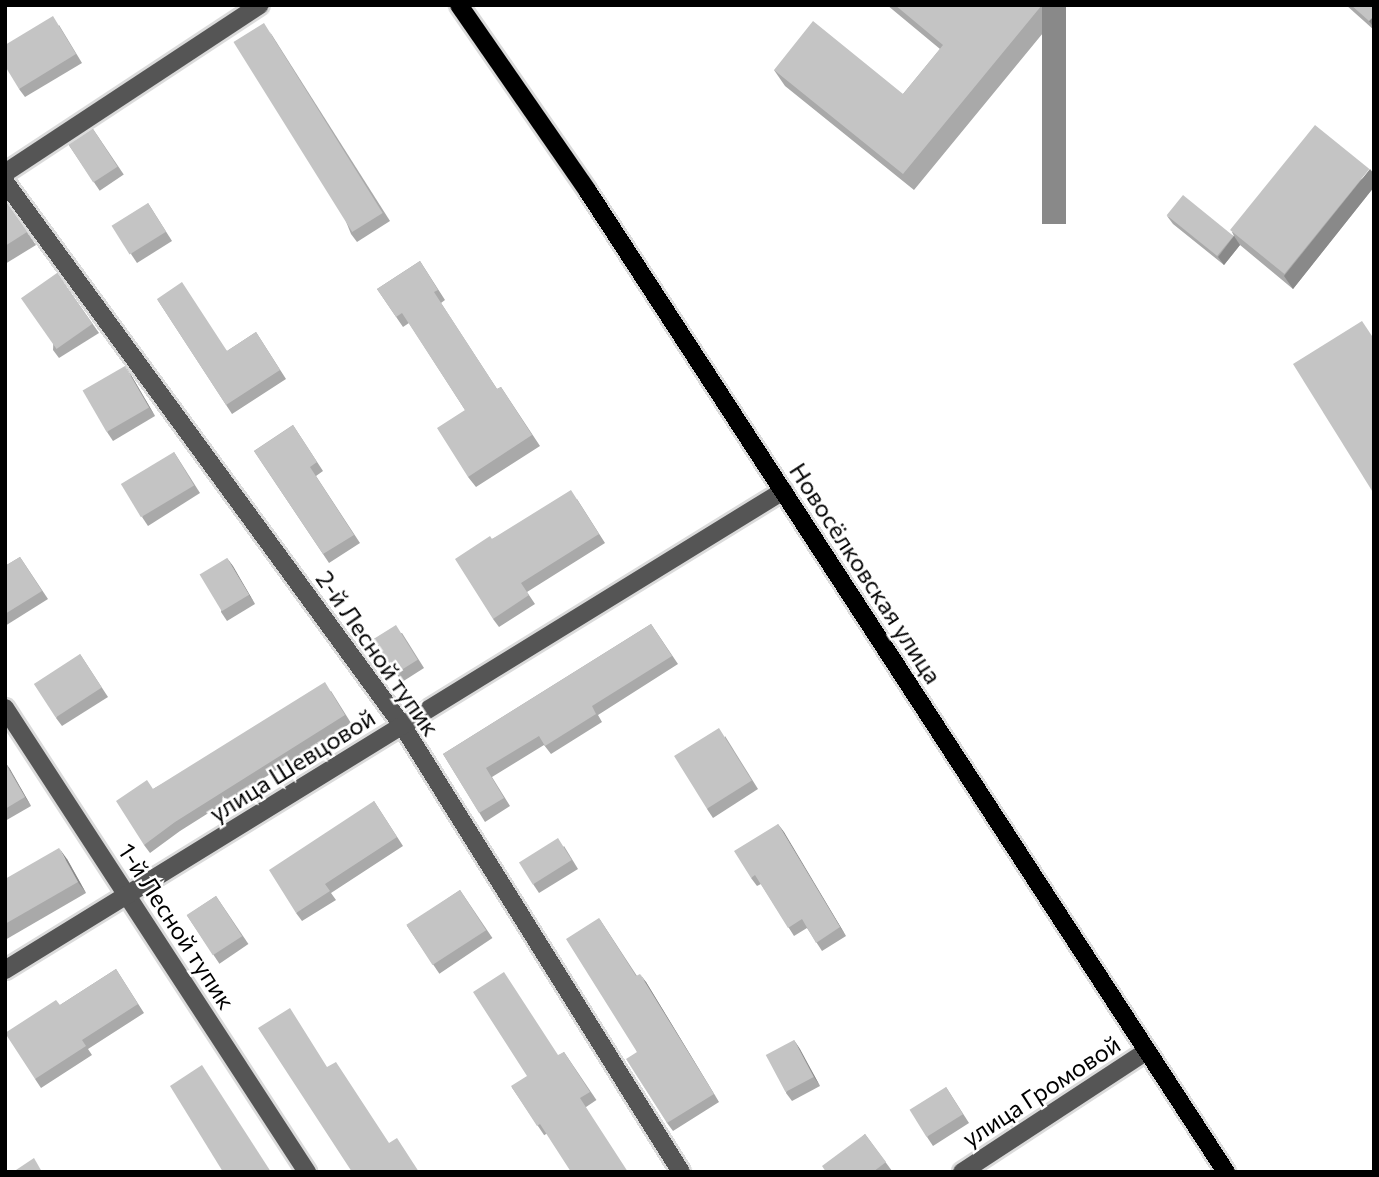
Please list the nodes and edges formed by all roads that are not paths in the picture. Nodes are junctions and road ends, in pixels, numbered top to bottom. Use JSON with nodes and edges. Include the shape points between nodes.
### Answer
{"nodes":[{"id":1,"x":260,"y":5,"type":"edge"},
{"id":2,"x":459,"y":5,"type":"edge"},
{"id":3,"x":5,"y":173,"type":"edge"},
{"id":4,"x":5,"y":182,"type":"edge"},
{"id":5,"x":783,"y":491,"type":"junction"},
{"id":6,"x":5,"y":708,"type":"edge"},
{"id":7,"x":402,"y":725,"type":"junction"},
{"id":8,"x":128,"y":895,"type":"junction"},
{"id":9,"x":5,"y":970,"type":"edge"},
{"id":10,"x":1147,"y":1051,"type":"junction"},
{"id":11,"x":307,"y":1172,"type":"edge"},
{"id":12,"x":681,"y":1172,"type":"edge"},
{"id":13,"x":962,"y":1172,"type":"edge"},
{"id":14,"x":1226,"y":1172,"type":"edge"}],
"edges":[{"from":1,"to":3,"type":"street"},
{"from":2,"to":5,"type":"main road","name":"Новосёлковская улица","via":[[587,190]]},
{"from":4,"to":7,"type":"street","name":"2-й Лесной тупик"},
{"from":5,"to":7,"type":"street","name":"улица Шевцовой"},
{"from":5,"to":10,"type":"main road","name":"Новосёлковская улица"},
{"from":6,"to":8,"type":"street","name":"1-й Лесной тупик"},
{"from":7,"to":8,"type":"street","name":"улица Шевцовой"},
{"from":7,"to":12,"type":"street","name":"2-й Лесной тупик"},
{"from":8,"to":9,"type":"street","name":"улица Шевцовой"},
{"from":8,"to":11,"type":"street","name":"1-й Лесной тупик"},
{"from":10,"to":13,"type":"street","name":"улица Громовой"},
{"from":10,"to":14,"type":"main road","name":"Новосёлковская улица"}]}
